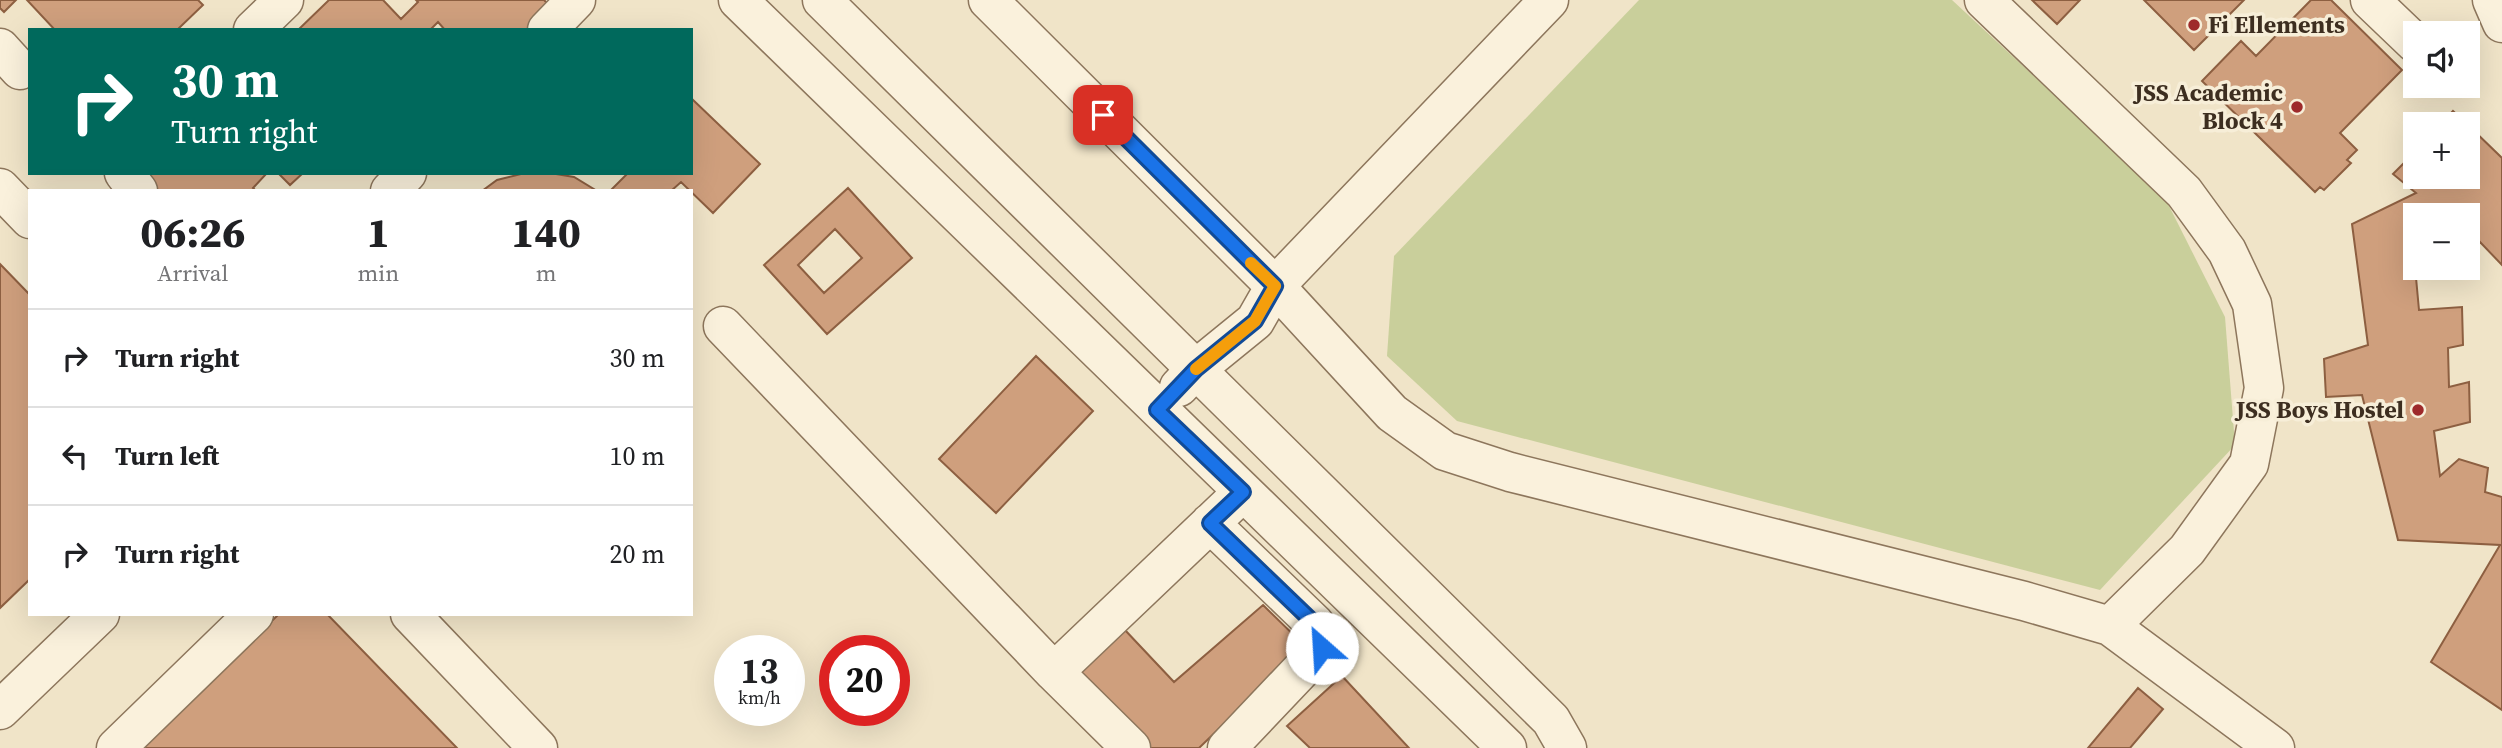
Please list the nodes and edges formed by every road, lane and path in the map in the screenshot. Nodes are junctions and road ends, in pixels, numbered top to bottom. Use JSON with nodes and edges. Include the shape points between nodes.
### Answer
{"nodes":[{"id":1,"x":576,"y":0,"type":"edge"},
{"id":2,"x":738,"y":0,"type":"edge"},
{"id":3,"x":822,"y":0,"type":"edge"},
{"id":4,"x":988,"y":0,"type":"edge"},
{"id":5,"x":1549,"y":0,"type":"edge"},
{"id":6,"x":1984,"y":0,"type":"edge"},
{"id":7,"x":2370,"y":0,"type":"edge"},
{"id":8,"x":2492,"y":0,"type":"edge"},
{"id":9,"x":2502,"y":23,"type":"edge"},
{"id":10,"x":549,"y":28,"type":"edge"},
{"id":11,"x":2403,"y":32,"type":"edge"},
{"id":12,"x":126,"y":175,"type":"edge"},
{"id":13,"x":405,"y":175,"type":"edge"},
{"id":14,"x":0,"y":188,"type":"edge"},
{"id":15,"x":136,"y":189,"type":"edge"},
{"id":16,"x":392,"y":189,"type":"edge"},
{"id":17,"x":28,"y":217,"type":"edge"},
{"id":18,"x":1275,"y":286,"type":"junction"},
{"id":19,"x":723,"y":326,"type":"dead end"},
{"id":20,"x":1196,"y":369,"type":"junction"},
{"id":21,"x":1157,"y":410,"type":"junction"},
{"id":22,"x":1243,"y":492,"type":"junction"},
{"id":23,"x":1210,"y":523,"type":"junction"},
{"id":24,"x":98,"y":616,"type":"edge"},
{"id":25,"x":252,"y":616,"type":"edge"},
{"id":26,"x":412,"y":616,"type":"edge"},
{"id":27,"x":2110,"y":626,"type":"junction"},
{"id":28,"x":1054,"y":672,"type":"junction"},
{"id":29,"x":0,"y":710,"type":"edge"},
{"id":30,"x":116,"y":748,"type":"edge"},
{"id":31,"x":538,"y":748,"type":"edge"},
{"id":32,"x":1130,"y":748,"type":"edge"},
{"id":33,"x":1227,"y":748,"type":"edge"},
{"id":34,"x":1507,"y":748,"type":"edge"},
{"id":35,"x":1567,"y":748,"type":"edge"},
{"id":36,"x":2275,"y":748,"type":"edge"}],
"edges":[{"from":1,"to":10,"type":"street"},
{"from":2,"to":21,"type":"street"},
{"from":3,"to":20,"type":"street"},
{"from":4,"to":18,"type":"street"},
{"from":5,"to":18,"type":"street"},
{"from":6,"to":27,"type":"street","via":[[2184,192],[2227,251],[2252,304],[2264,388],[2249,464],[2187,550]]},
{"from":7,"to":11,"type":"street"},
{"from":8,"to":9,"type":"street"},
{"from":12,"to":15,"type":"street"},
{"from":13,"to":16,"type":"street"},
{"from":14,"to":17,"type":"street"},
{"from":18,"to":20,"type":"street","via":[[1255,321]]},
{"from":18,"to":27,"type":"street","via":[[1392,413],[1445,451],[1510,472]]},
{"from":19,"to":28,"type":"street"},
{"from":20,"to":21,"type":"street"},
{"from":20,"to":35,"type":"street","via":[[1551,720]]},
{"from":21,"to":22,"type":"street"},
{"from":22,"to":23,"type":"street"},
{"from":22,"to":34,"type":"street"},
{"from":23,"to":28,"type":"street"},
{"from":23,"to":33,"type":"street","via":[[1315,624],[1322,648]]},
{"from":24,"to":29,"type":"street"},
{"from":25,"to":30,"type":"street"},
{"from":26,"to":31,"type":"street"},
{"from":27,"to":36,"type":"street"},
{"from":28,"to":32,"type":"street"}]}
